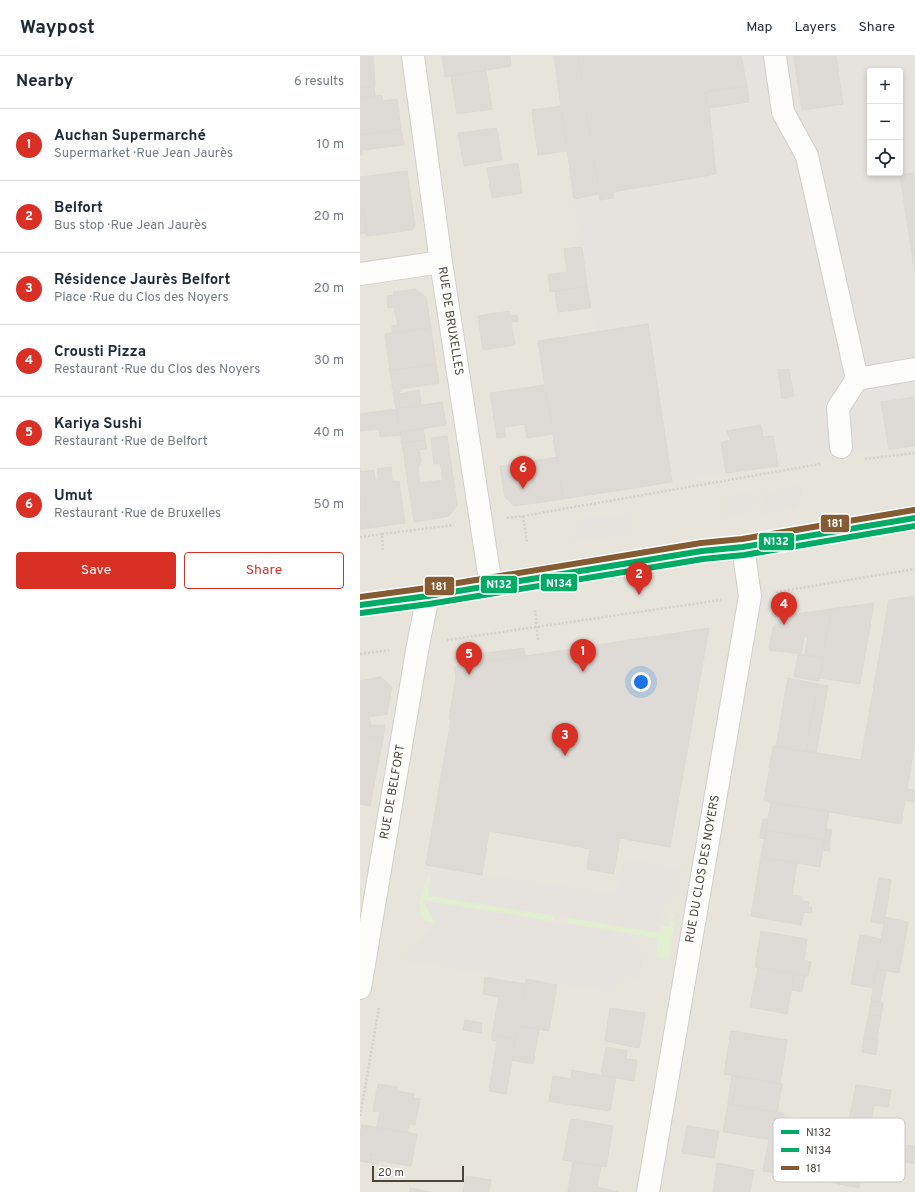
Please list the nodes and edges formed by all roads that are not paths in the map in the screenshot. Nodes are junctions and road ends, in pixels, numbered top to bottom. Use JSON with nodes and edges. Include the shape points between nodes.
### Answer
{"nodes":[{"id":1,"x":413,"y":56,"type":"edge"},
{"id":2,"x":775,"y":56,"type":"edge"},
{"id":3,"x":440,"y":262,"type":"junction"},
{"id":4,"x":360,"y":274,"type":"edge"},
{"id":5,"x":915,"y":369,"type":"edge"},
{"id":6,"x":857,"y":379,"type":"junction"},
{"id":7,"x":841,"y":447,"type":"dead end"},
{"id":8,"x":915,"y":518,"type":"edge"},
{"id":9,"x":743,"y":547,"type":"junction"},
{"id":10,"x":491,"y":586,"type":"junction"},
{"id":11,"x":428,"y":596,"type":"junction"},
{"id":12,"x":360,"y":605,"type":"edge"},
{"id":13,"x":360,"y":988,"type":"edge"},
{"id":14,"x":648,"y":1192,"type":"edge"}],
"edges":[{"from":1,"to":3,"type":"street","name":"RUE DE BRUXELLES"},
{"from":2,"to":6,"type":"street","via":[[783,112],[807,156]]},
{"from":3,"to":4,"type":"street"},
{"from":3,"to":10,"type":"street","name":"RUE DE BRUXELLES"},
{"from":5,"to":6,"type":"street"},
{"from":6,"to":7,"type":"street","via":[[838,408]]},
{"from":8,"to":9,"type":"main road"},
{"from":9,"to":10,"type":"main road","via":[[702,551]]},
{"from":9,"to":14,"type":"street","name":"RUE DU CLOS DES NOYERS","via":[[750,596]]},
{"from":10,"to":11,"type":"main road"},
{"from":11,"to":12,"type":"main road"},
{"from":11,"to":13,"type":"street","name":"RUE DE BELFORT"}]}
